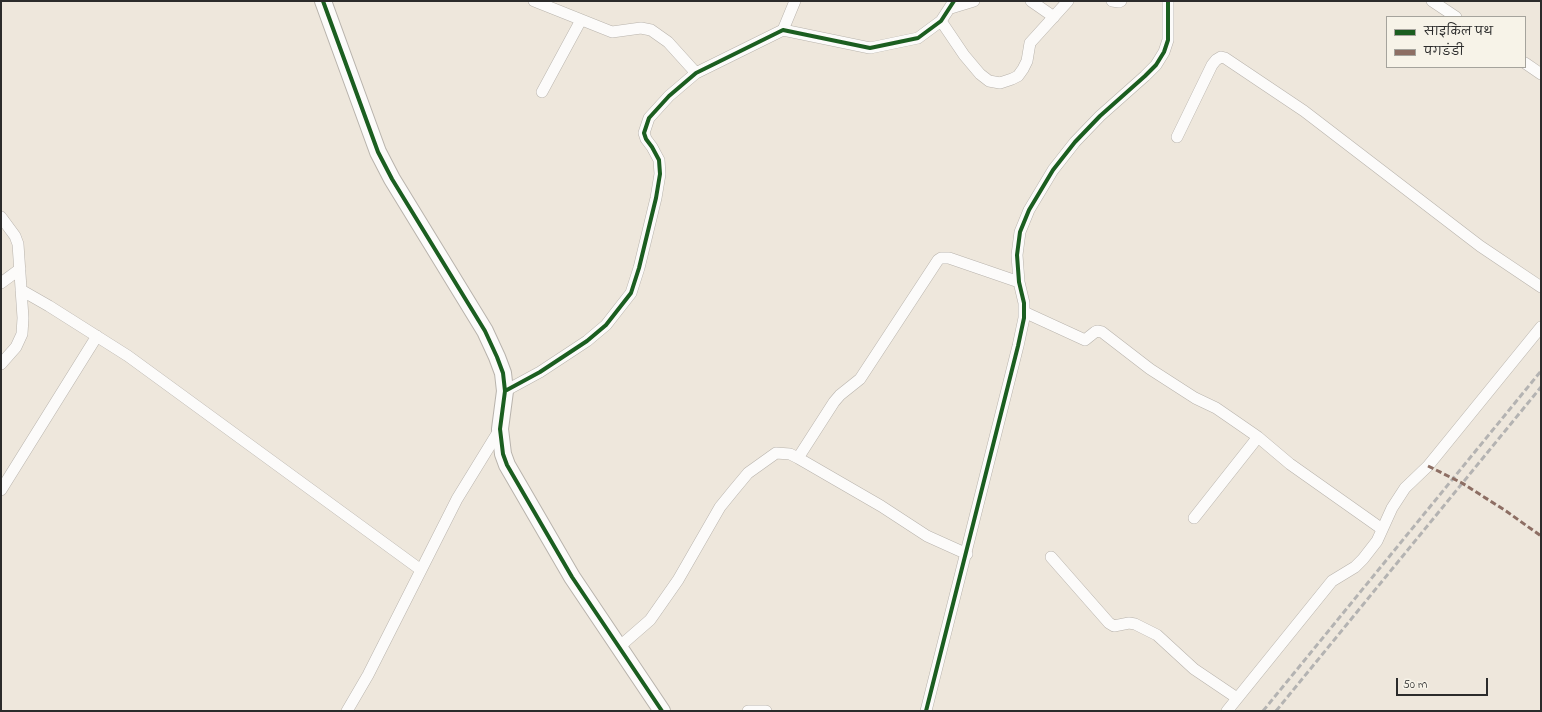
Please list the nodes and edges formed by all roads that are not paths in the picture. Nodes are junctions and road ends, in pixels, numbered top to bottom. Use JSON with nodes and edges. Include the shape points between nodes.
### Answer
{"nodes":[{"id":1,"x":323,"y":1,"type":"edge"},
{"id":2,"x":534,"y":1,"type":"edge"},
{"id":3,"x":795,"y":1,"type":"edge"},
{"id":4,"x":974,"y":1,"type":"edge"},
{"id":5,"x":1031,"y":1,"type":"edge"},
{"id":6,"x":1068,"y":1,"type":"edge"},
{"id":7,"x":1112,"y":1,"type":"edge"},
{"id":8,"x":1121,"y":1,"type":"edge"},
{"id":9,"x":1168,"y":1,"type":"edge"},
{"id":10,"x":1432,"y":1,"type":"edge"},
{"id":11,"x":953,"y":4,"type":"edge"},
{"id":12,"x":1454,"y":16,"type":"edge"},
{"id":13,"x":1054,"y":17,"type":"junction"},
{"id":14,"x":581,"y":20,"type":"junction"},
{"id":15,"x":941,"y":21,"type":"junction"},
{"id":16,"x":783,"y":30,"type":"junction"},
{"id":17,"x":1526,"y":64,"type":"edge"},
{"id":18,"x":696,"y":73,"type":"junction"},
{"id":19,"x":1541,"y":74,"type":"edge"},
{"id":20,"x":542,"y":92,"type":"dead end"},
{"id":21,"x":1177,"y":137,"type":"dead end"},
{"id":22,"x":1,"y":217,"type":"edge"},
{"id":23,"x":20,"y":269,"type":"junction"},
{"id":24,"x":1019,"y":282,"type":"junction"},
{"id":25,"x":1,"y":283,"type":"edge"},
{"id":26,"x":1541,"y":286,"type":"edge"},
{"id":27,"x":21,"y":290,"type":"junction"},
{"id":28,"x":1024,"y":312,"type":"junction"},
{"id":29,"x":1541,"y":327,"type":"edge"},
{"id":30,"x":97,"y":336,"type":"junction"},
{"id":31,"x":1,"y":364,"type":"edge"},
{"id":32,"x":506,"y":391,"type":"junction"},
{"id":33,"x":500,"y":429,"type":"junction"},
{"id":34,"x":1258,"y":437,"type":"junction"},
{"id":35,"x":798,"y":458,"type":"junction"},
{"id":36,"x":1,"y":490,"type":"edge"},
{"id":37,"x":1194,"y":518,"type":"dead end"},
{"id":38,"x":1382,"y":529,"type":"junction"},
{"id":39,"x":966,"y":554,"type":"junction"},
{"id":40,"x":1051,"y":557,"type":"dead end"},
{"id":41,"x":421,"y":570,"type":"junction"},
{"id":42,"x":619,"y":647,"type":"junction"},
{"id":43,"x":1237,"y":698,"type":"junction"},
{"id":44,"x":347,"y":711,"type":"edge"},
{"id":45,"x":662,"y":711,"type":"edge"},
{"id":46,"x":748,"y":711,"type":"edge"},
{"id":47,"x":766,"y":711,"type":"edge"},
{"id":48,"x":926,"y":711,"type":"edge"},
{"id":49,"x":1227,"y":711,"type":"edge"}],
"edges":[{"from":1,"to":32,"type":"street","via":[[378,152],[485,331],[499,362]]},
{"from":2,"to":14,"type":"street"},
{"from":3,"to":16,"type":"street"},
{"from":4,"to":11,"type":"street"},
{"from":5,"to":13,"type":"street"},
{"from":6,"to":13,"type":"street"},
{"from":7,"to":8,"type":"street"},
{"from":9,"to":24,"type":"street","via":[[1168,40],[1156,65],[1075,142],[1053,170],[1029,210],[1020,232],[1017,254]]},
{"from":10,"to":12,"type":"street"},
{"from":11,"to":15,"type":"street"},
{"from":13,"to":15,"type":"street","via":[[1030,43],[1027,61],[1018,76],[1000,83],[989,81],[980,74]]},
{"from":14,"to":18,"type":"street","via":[[612,32],[641,28],[651,30],[668,42]]},
{"from":14,"to":20,"type":"street"},
{"from":15,"to":16,"type":"street","via":[[918,38],[870,48]]},
{"from":16,"to":18,"type":"street"},
{"from":17,"to":19,"type":"street"},
{"from":18,"to":32,"type":"street","via":[[659,106],[646,126],[644,133],[659,160],[660,174],[631,293],[606,325],[587,341]]},
{"from":21,"to":26,"type":"street","via":[[1212,65],[1216,60],[1226,58],[1304,111],[1480,246]]},
{"from":22,"to":23,"type":"street","via":[[18,244]]},
{"from":23,"to":25,"type":"street"},
{"from":23,"to":27,"type":"street"},
{"from":24,"to":28,"type":"street"},
{"from":24,"to":35,"type":"street","via":[[949,258],[938,260],[860,379],[834,402]]},
{"from":27,"to":30,"type":"street"},
{"from":27,"to":31,"type":"street","via":[[22,334],[16,347]]},
{"from":28,"to":34,"type":"street","via":[[1085,340],[1097,331],[1102,332],[1155,372],[1195,398],[1216,408]]},
{"from":28,"to":39,"type":"street","via":[[1018,346]]},
{"from":29,"to":38,"type":"street","via":[[1428,466],[1405,488]]},
{"from":30,"to":36,"type":"street"},
{"from":30,"to":41,"type":"street"},
{"from":32,"to":33,"type":"street"},
{"from":33,"to":41,"type":"street","via":[[457,499]]},
{"from":33,"to":42,"type":"street","via":[[507,465],[572,577]]},
{"from":34,"to":37,"type":"street"},
{"from":34,"to":38,"type":"street","via":[[1290,464]]},
{"from":35,"to":39,"type":"street","via":[[927,536]]},
{"from":35,"to":42,"type":"street","via":[[790,454],[776,453],[748,473],[720,507],[678,580],[650,620]]},
{"from":38,"to":43,"type":"street","via":[[1377,541],[1363,560],[1332,581]]},
{"from":39,"to":48,"type":"street"},
{"from":40,"to":43,"type":"street","via":[[1109,623],[1114,626],[1135,624],[1157,634],[1194,670]]},
{"from":41,"to":44,"type":"street"},
{"from":42,"to":45,"type":"street"},
{"from":43,"to":49,"type":"street"},
{"from":46,"to":47,"type":"street"}]}
